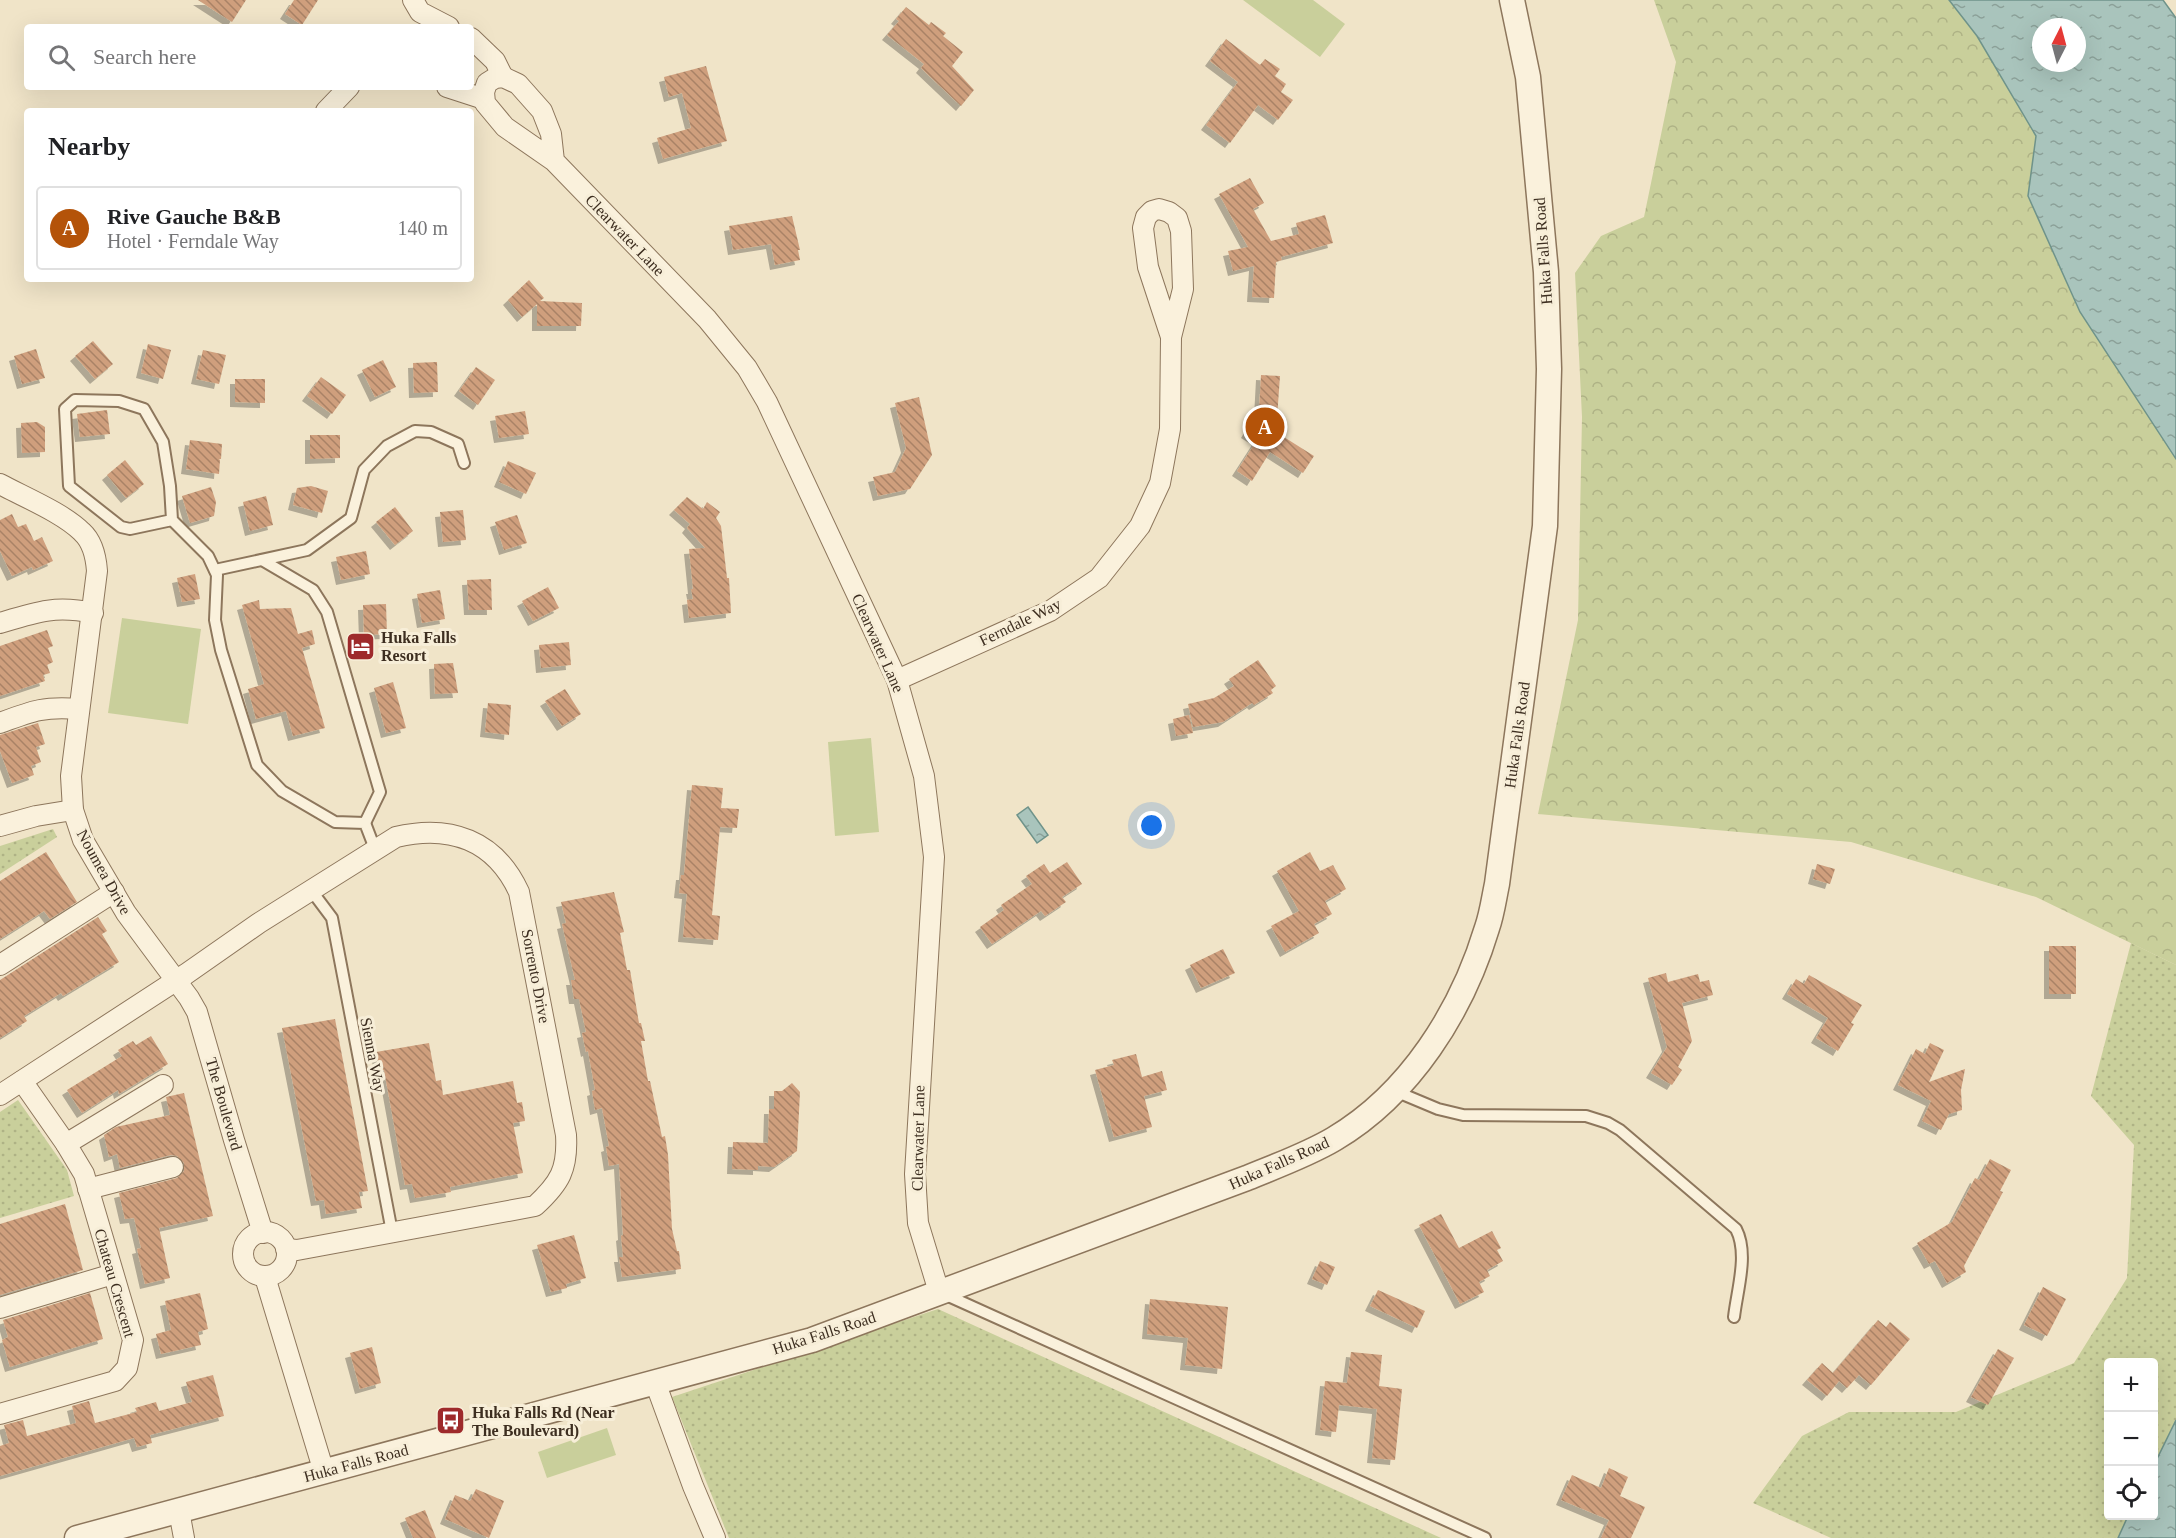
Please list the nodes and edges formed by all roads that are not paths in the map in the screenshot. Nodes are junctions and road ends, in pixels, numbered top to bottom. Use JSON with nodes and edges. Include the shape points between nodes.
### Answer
{"nodes":[{"id":1,"x":413,"y":0,"type":"edge"},
{"id":2,"x":1512,"y":0,"type":"edge"},
{"id":3,"x":443,"y":24,"type":"edge"},
{"id":4,"x":474,"y":41,"type":"edge"},
{"id":5,"x":503,"y":77,"type":"junction"},
{"id":6,"x":346,"y":90,"type":"edge"},
{"id":7,"x":456,"y":90,"type":"edge"},
{"id":8,"x":484,"y":99,"type":"junction"},
{"id":9,"x":329,"y":108,"type":"edge"},
{"id":10,"x":554,"y":161,"type":"junction"},
{"id":11,"x":1172,"y":337,"type":"junction"},
{"id":12,"x":464,"y":463,"type":"dead end"},
{"id":13,"x":0,"y":484,"type":"edge"},
{"id":14,"x":172,"y":520,"type":"junction"},
{"id":15,"x":262,"y":560,"type":"junction"},
{"id":16,"x":215,"y":570,"type":"junction"},
{"id":17,"x":93,"y":613,"type":"junction"},
{"id":18,"x":0,"y":623,"type":"edge"},
{"id":19,"x":897,"y":680,"type":"junction"},
{"id":20,"x":79,"y":709,"type":"junction"},
{"id":21,"x":0,"y":723,"type":"edge"},
{"id":22,"x":74,"y":810,"type":"junction"},
{"id":23,"x":365,"y":823,"type":"junction"},
{"id":24,"x":0,"y":826,"type":"edge"},
{"id":25,"x":375,"y":849,"type":"junction"},
{"id":26,"x":311,"y":890,"type":"junction"},
{"id":27,"x":114,"y":892,"type":"junction"},
{"id":28,"x":0,"y":965,"type":"edge"},
{"id":29,"x":176,"y":980,"type":"junction"},
{"id":30,"x":22,"y":1081,"type":"junction"},
{"id":31,"x":163,"y":1085,"type":"dead end"},
{"id":32,"x":1394,"y":1091,"type":"junction"},
{"id":33,"x":0,"y":1095,"type":"edge"},
{"id":34,"x":66,"y":1144,"type":"junction"},
{"id":35,"x":173,"y":1167,"type":"dead end"},
{"id":36,"x":88,"y":1189,"type":"junction"},
{"id":37,"x":392,"y":1232,"type":"junction"},
{"id":38,"x":263,"y":1233,"type":"junction"},
{"id":39,"x":286,"y":1249,"type":"junction"},
{"id":40,"x":113,"y":1274,"type":"junction"},
{"id":41,"x":266,"y":1276,"type":"junction"},
{"id":42,"x":939,"y":1292,"type":"junction"},
{"id":43,"x":0,"y":1308,"type":"edge"},
{"id":44,"x":1734,"y":1317,"type":"dead end"},
{"id":45,"x":656,"y":1382,"type":"junction"},
{"id":46,"x":0,"y":1414,"type":"edge"},
{"id":47,"x":324,"y":1472,"type":"junction"},
{"id":48,"x":179,"y":1511,"type":"junction"},
{"id":49,"x":77,"y":1538,"type":"edge"},
{"id":50,"x":184,"y":1538,"type":"edge"},
{"id":51,"x":715,"y":1538,"type":"edge"},
{"id":52,"x":1485,"y":1538,"type":"edge"}],
"edges":[{"from":1,"to":3,"type":"street","via":[[420,12]]},
{"from":2,"to":32,"type":"street","name":"Huka Falls Road","via":[[1528,77],[1546,272],[1549,369],[1545,526],[1488,926],[1464,990],[1425,1055]]},
{"from":4,"to":5,"type":"street","via":[[495,61]]},
{"from":5,"to":8,"type":"street","via":[[487,83]]},
{"from":5,"to":10,"type":"street","via":[[518,84],[542,111],[551,134]]},
{"from":6,"to":9,"type":"street"},
{"from":7,"to":8,"type":"street"},
{"from":8,"to":10,"type":"street","name":"Clearwater Lane","via":[[505,127]]},
{"from":10,"to":19,"type":"street","name":"Clearwater Lane","via":[[707,320],[747,368],[767,402]]},
{"from":11,"to":11,"type":"street","name":"Ferndale Way","via":[[1183,289],[1181,231],[1177,218],[1159,209],[1146,217],[1143,228],[1148,267]]},
{"from":11,"to":19,"type":"street","name":"Ferndale Way","via":[[1170,429],[1160,483],[1140,526],[1119,555],[1100,578],[1050,611]]},
{"from":12,"to":15,"type":"lane","via":[[458,444],[431,432],[415,431],[387,446],[364,470],[351,518],[307,550]]},
{"from":13,"to":17,"type":"street","name":"Noumea Drive","via":[[83,532],[96,558]]},
{"from":14,"to":14,"type":"lane","via":[[130,529],[121,527],[69,486],[65,409],[75,400],[119,401],[144,409],[163,442]]},
{"from":14,"to":16,"type":"lane","via":[[208,556]]},
{"from":15,"to":16,"type":"lane"},
{"from":15,"to":23,"type":"lane","via":[[313,590],[327,612],[380,792]]},
{"from":16,"to":23,"type":"lane","via":[[215,620],[221,650],[257,765],[282,791],[335,822]]},
{"from":17,"to":18,"type":"street","via":[[60,608]]},
{"from":17,"to":20,"type":"street","name":"Noumea Drive"},
{"from":19,"to":42,"type":"street","name":"Clearwater Lane","via":[[924,776],[934,857],[915,1174],[918,1223]]},
{"from":20,"to":21,"type":"street","via":[[37,710]]},
{"from":20,"to":22,"type":"street","name":"Noumea Drive","via":[[71,776]]},
{"from":22,"to":24,"type":"street"},
{"from":22,"to":27,"type":"street","name":"Noumea Drive","via":[[83,840]]},
{"from":23,"to":25,"type":"lane"},
{"from":25,"to":26,"type":"street","name":"Sorrento Drive"},
{"from":25,"to":37,"type":"street","name":"Sorrento Drive","via":[[396,837],[416,832],[454,834],[489,852],[512,876],[523,910],[567,1154],[562,1176],[535,1206]]},
{"from":26,"to":29,"type":"street","name":"Sorrento Drive"},
{"from":26,"to":37,"type":"lane","name":"Sienna Way","via":[[332,918]]},
{"from":27,"to":28,"type":"street"},
{"from":27,"to":29,"type":"street","name":"Noumea Drive"},
{"from":29,"to":30,"type":"street"},
{"from":29,"to":38,"type":"street","name":"The Boulevard","via":[[198,1012]]},
{"from":30,"to":33,"type":"street"},
{"from":30,"to":34,"type":"street","name":"Chateau Crescent"},
{"from":31,"to":34,"type":"street"},
{"from":32,"to":42,"type":"street","name":"Huka Falls Road","via":[[1335,1138],[1300,1156]]},
{"from":32,"to":44,"type":"lane","via":[[1463,1115],[1586,1116],[1620,1130],[1736,1229],[1742,1251]]},
{"from":34,"to":36,"type":"street","name":"Chateau Crescent"},
{"from":35,"to":36,"type":"street"},
{"from":36,"to":40,"type":"street","name":"Chateau Crescent"},
{"from":37,"to":39,"type":"street","name":"Sorrento Drive"},
{"from":38,"to":39,"type":"street","via":[[277,1236]]},
{"from":38,"to":41,"type":"street","via":[[255,1234],[245,1245],[243,1259],[251,1272]]},
{"from":39,"to":41,"type":"street","via":[[287,1257],[280,1271]]},
{"from":40,"to":43,"type":"street"},
{"from":40,"to":46,"type":"street","name":"Chateau Crescent","via":[[133,1340],[127,1368],[115,1381]]},
{"from":41,"to":47,"type":"street"},
{"from":42,"to":45,"type":"street","name":"Huka Falls Road","via":[[812,1340]]},
{"from":42,"to":52,"type":"lane"},
{"from":45,"to":47,"type":"street","name":"Huka Falls Road"},
{"from":45,"to":51,"type":"street"},
{"from":47,"to":48,"type":"street","name":"Huka Falls Road"},
{"from":48,"to":49,"type":"street","name":"Huka Falls Road"},
{"from":48,"to":50,"type":"street"}]}
